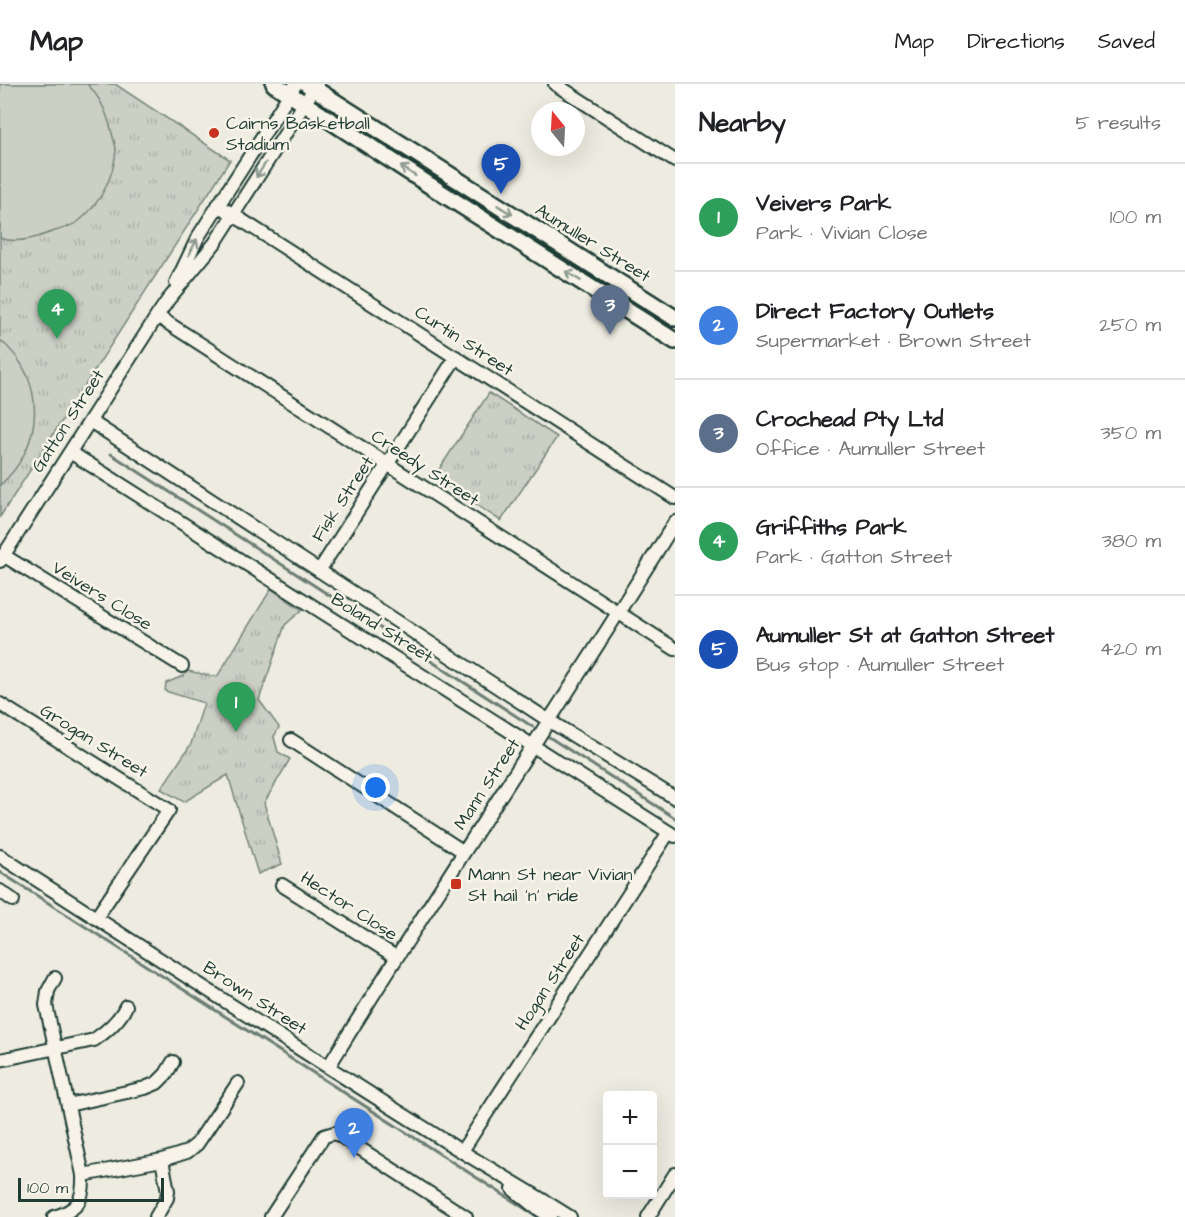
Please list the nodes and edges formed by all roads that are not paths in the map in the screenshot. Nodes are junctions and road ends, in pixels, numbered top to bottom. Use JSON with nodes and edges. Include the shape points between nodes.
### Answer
{"nodes":[{"id":1,"x":274,"y":84,"type":"edge"},
{"id":2,"x":555,"y":84,"type":"edge"},
{"id":3,"x":313,"y":86,"type":"edge"},
{"id":4,"x":293,"y":89,"type":"edge"},
{"id":5,"x":305,"y":104,"type":"junction"},
{"id":6,"x":675,"y":161,"type":"edge"},
{"id":7,"x":471,"y":188,"type":"junction"},
{"id":8,"x":218,"y":205,"type":"junction"},
{"id":9,"x":233,"y":215,"type":"junction"},
{"id":10,"x":513,"y":238,"type":"junction"},
{"id":11,"x":168,"y":300,"type":"junction"},
{"id":12,"x":157,"y":316,"type":"junction"},
{"id":13,"x":675,"y":318,"type":"edge"},
{"id":14,"x":675,"y":341,"type":"edge"},
{"id":15,"x":456,"y":357,"type":"junction"},
{"id":16,"x":90,"y":421,"type":"junction"},
{"id":17,"x":70,"y":452,"type":"junction"},
{"id":18,"x":387,"y":465,"type":"junction"},
{"id":19,"x":675,"y":498,"type":"edge"},
{"id":20,"x":675,"y":522,"type":"edge"},
{"id":21,"x":2,"y":558,"type":"edge"},
{"id":22,"x":319,"y":570,"type":"junction"},
{"id":23,"x":619,"y":613,"type":"junction"},
{"id":24,"x":675,"y":649,"type":"edge"},
{"id":25,"x":182,"y":666,"type":"dead end"},
{"id":26,"x":0,"y":704,"type":"edge"},
{"id":27,"x":548,"y":720,"type":"junction"},
{"id":28,"x":291,"y":740,"type":"dead end"},
{"id":29,"x":533,"y":745,"type":"junction"},
{"id":30,"x":675,"y":798,"type":"edge"},
{"id":31,"x":672,"y":834,"type":"edge"},
{"id":32,"x":464,"y":852,"type":"junction"},
{"id":33,"x":0,"y":856,"type":"edge"},
{"id":34,"x":282,"y":885,"type":"dead end"},
{"id":35,"x":96,"y":918,"type":"junction"},
{"id":36,"x":396,"y":957,"type":"junction"},
{"id":37,"x":55,"y":978,"type":"dead end"},
{"id":38,"x":126,"y":1006,"type":"dead end"},
{"id":39,"x":56,"y":1049,"type":"junction"},
{"id":40,"x":0,"y":1060,"type":"edge"},
{"id":41,"x":173,"y":1062,"type":"dead end"},
{"id":42,"x":329,"y":1066,"type":"junction"},
{"id":43,"x":238,"y":1083,"type":"dead end"},
{"id":44,"x":68,"y":1105,"type":"junction"},
{"id":45,"x":462,"y":1151,"type":"junction"},
{"id":46,"x":162,"y":1160,"type":"junction"},
{"id":47,"x":490,"y":1169,"type":"junction"},
{"id":48,"x":675,"y":1174,"type":"edge"},
{"id":49,"x":83,"y":1175,"type":"junction"},
{"id":50,"x":54,"y":1217,"type":"edge"},
{"id":51,"x":156,"y":1217,"type":"edge"},
{"id":52,"x":271,"y":1217,"type":"edge"},
{"id":53,"x":466,"y":1217,"type":"edge"},
{"id":54,"x":551,"y":1217,"type":"edge"},
{"id":55,"x":570,"y":1217,"type":"edge"},
{"id":56,"x":648,"y":1217,"type":"edge"}],
"edges":[{"from":1,"to":4,"type":"main road"},
{"from":2,"to":6,"type":"street"},
{"from":3,"to":5,"type":"street","name":"Gatton Street"},
{"from":3,"to":7,"type":"main road","name":"Aumuller Street"},
{"from":4,"to":5,"type":"main road"},
{"from":4,"to":8,"type":"street","name":"Gatton Street"},
{"from":5,"to":9,"type":"street","name":"Gatton Street","one_way":true},
{"from":10,"to":5,"type":"main road","one_way":true},
{"from":7,"to":10,"type":"main road","via":[[470,201],[496,219]]},
{"from":7,"to":13,"type":"main road","name":"Aumuller Street","one_way":true},
{"from":8,"to":9,"type":"street","name":"Curtin Street"},
{"from":11,"to":8,"type":"street","name":"Gatton Street","one_way":true},
{"from":9,"to":11,"type":"street","name":"Gatton Street","via":[[211,249]]},
{"from":9,"to":15,"type":"street","name":"Curtin Street"},
{"from":14,"to":10,"type":"main road","one_way":true},
{"from":11,"to":12,"type":"street","name":"Gatton Street"},
{"from":12,"to":16,"type":"street","name":"Gatton Street"},
{"from":12,"to":18,"type":"street","name":"Creedy Street"},
{"from":15,"to":18,"type":"street","name":"Fisk Street"},
{"from":15,"to":19,"type":"street","name":"Curtin Street"},
{"from":16,"to":17,"type":"street","name":"Gatton Street"},
{"from":16,"to":22,"type":"street","name":"Boland Street"},
{"from":17,"to":21,"type":"street","name":"Gatton Street"},
{"from":17,"to":29,"type":"street","name":"Boland Street"},
{"from":18,"to":22,"type":"street","name":"Fisk Street"},
{"from":18,"to":23,"type":"street","name":"Creedy Street"},
{"from":20,"to":23,"type":"street","name":"Mann Street"},
{"from":21,"to":25,"type":"street","name":"Veivers Close"},
{"from":22,"to":27,"type":"street","name":"Boland Street"},
{"from":23,"to":24,"type":"street","name":"Creedy Street"},
{"from":23,"to":27,"type":"street","name":"Mann Street"},
{"from":26,"to":35,"type":"street","name":"Grogan Street","via":[[169,810]]},
{"from":27,"to":29,"type":"street","name":"Mann Street"},
{"from":27,"to":30,"type":"street","name":"Boland Street"},
{"from":28,"to":32,"type":"street"},
{"from":29,"to":31,"type":"street","name":"Boland Street"},
{"from":29,"to":32,"type":"street","name":"Mann Street"},
{"from":31,"to":45,"type":"street","name":"Hogan Street"},
{"from":32,"to":36,"type":"street","name":"Mann Street"},
{"from":33,"to":35,"type":"street","name":"Brown Street"},
{"from":34,"to":36,"type":"street","name":"Hector Close"},
{"from":35,"to":42,"type":"street","name":"Brown Street"},
{"from":36,"to":42,"type":"street","name":"Mann Street"},
{"from":37,"to":39,"type":"street","via":[[46,1005]]},
{"from":38,"to":39,"type":"street","via":[[105,1033],[94,1040]]},
{"from":39,"to":40,"type":"street"},
{"from":39,"to":44,"type":"street"},
{"from":41,"to":44,"type":"street","via":[[157,1083],[145,1088]]},
{"from":42,"to":45,"type":"street","name":"Brown Street"},
{"from":43,"to":46,"type":"street","via":[[197,1144],[187,1152]]},
{"from":44,"to":49,"type":"street"},
{"from":45,"to":47,"type":"street","name":"Brown Street"},
{"from":46,"to":49,"type":"street"},
{"from":46,"to":51,"type":"street","via":[[168,1191]]},
{"from":47,"to":54,"type":"street","name":"Brown Street"},
{"from":47,"to":55,"type":"street","name":"Brown Street"},
{"from":48,"to":56,"type":"street"},
{"from":49,"to":50,"type":"street","via":[[80,1201],[67,1214]]},
{"from":52,"to":53,"type":"street","via":[[324,1136],[334,1133]]}]}
